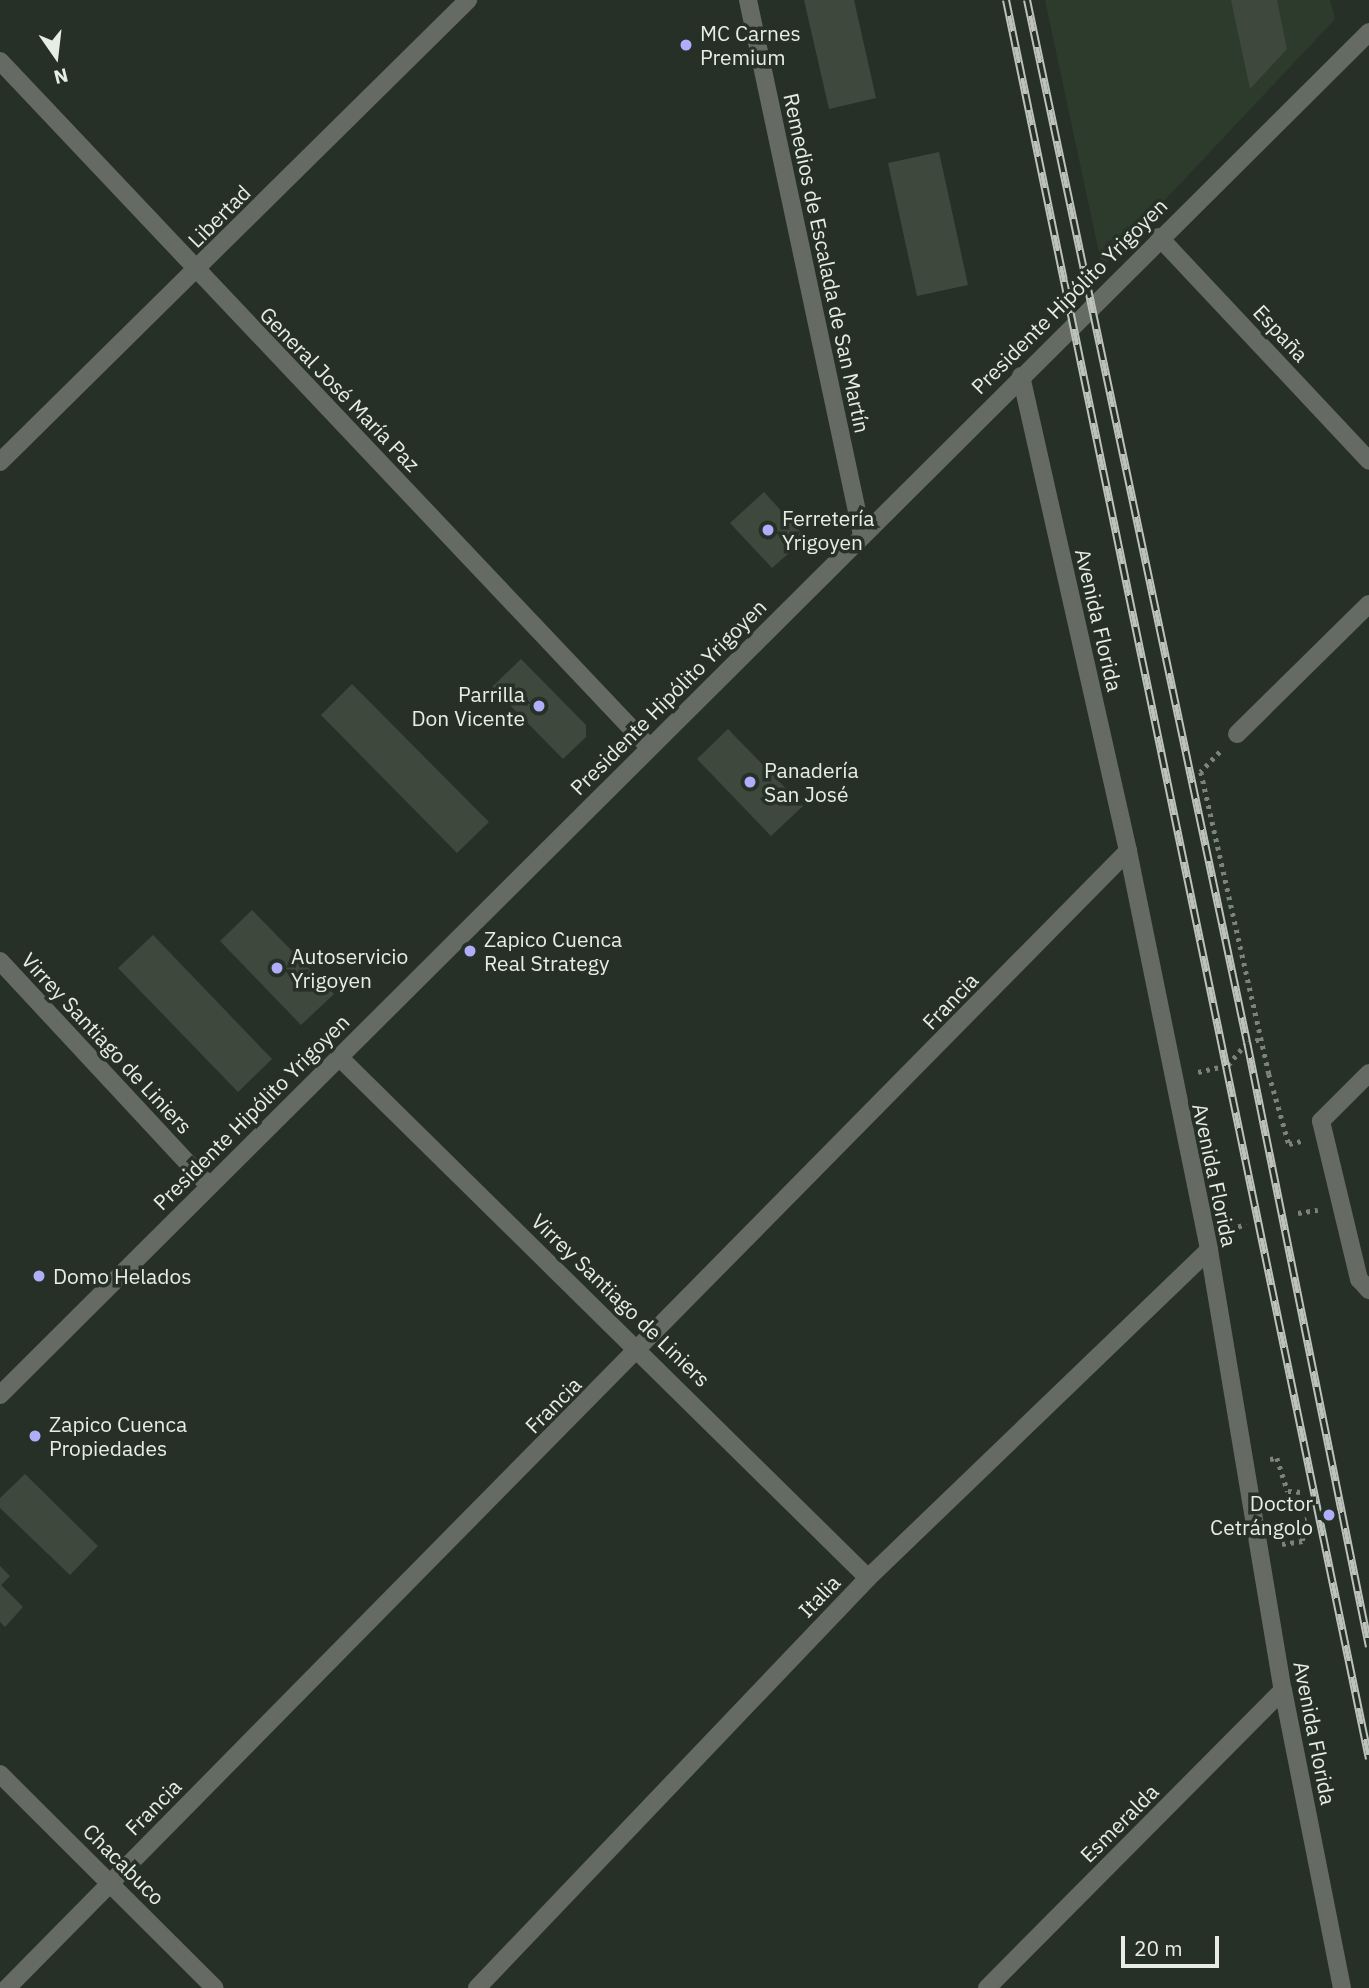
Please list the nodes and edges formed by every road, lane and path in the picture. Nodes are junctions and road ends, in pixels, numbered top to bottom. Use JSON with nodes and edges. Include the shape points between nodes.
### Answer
{"nodes":[{"id":1,"x":468,"y":0,"type":"edge"},
{"id":2,"x":748,"y":0,"type":"edge"},
{"id":3,"x":1369,"y":32,"type":"edge"},
{"id":4,"x":0,"y":61,"type":"edge"},
{"id":5,"x":1159,"y":237,"type":"junction"},
{"id":6,"x":197,"y":270,"type":"junction"},
{"id":7,"x":1021,"y":376,"type":"junction"},
{"id":8,"x":0,"y":461,"type":"edge"},
{"id":9,"x":1369,"y":461,"type":"edge"},
{"id":10,"x":862,"y":535,"type":"junction"},
{"id":11,"x":1369,"y":604,"type":"edge"},
{"id":12,"x":1237,"y":734,"type":"joint"},
{"id":13,"x":649,"y":747,"type":"junction"},
{"id":14,"x":1128,"y":851,"type":"junction"},
{"id":15,"x":0,"y":961,"type":"edge"},
{"id":16,"x":1262,"y":1040,"type":"junction"},
{"id":17,"x":339,"y":1056,"type":"junction"},
{"id":18,"x":1369,"y":1073,"type":"edge"},
{"id":19,"x":1171,"y":1077,"type":"junction"},
{"id":20,"x":1302,"y":1141,"type":"dead end"},
{"id":21,"x":209,"y":1186,"type":"junction"},
{"id":22,"x":1209,"y":1250,"type":"junction"},
{"id":23,"x":1369,"y":1290,"type":"edge"},
{"id":24,"x":640,"y":1350,"type":"junction"},
{"id":25,"x":0,"y":1395,"type":"edge"},
{"id":26,"x":1277,"y":1458,"type":"dead end"},
{"id":27,"x":1301,"y":1492,"type":"dead end"},
{"id":28,"x":1307,"y":1519,"type":"dead end"},
{"id":29,"x":1303,"y":1541,"type":"dead end"},
{"id":30,"x":868,"y":1577,"type":"junction"},
{"id":31,"x":1283,"y":1690,"type":"junction"},
{"id":32,"x":0,"y":1773,"type":"edge"},
{"id":33,"x":110,"y":1882,"type":"junction"},
{"id":34,"x":7,"y":1988,"type":"edge"},
{"id":35,"x":215,"y":1988,"type":"edge"},
{"id":36,"x":477,"y":1988,"type":"edge"},
{"id":37,"x":987,"y":1988,"type":"edge"},
{"id":38,"x":1342,"y":1988,"type":"edge"}],
"edges":[{"from":1,"to":6,"type":"street","name":"Libertad"},
{"from":2,"to":10,"type":"street","name":"Remedios de Escalada de San Martín"},
{"from":3,"to":5,"type":"street","name":"Presidente Hipólito Yrigoyen"},
{"from":4,"to":6,"type":"street","name":"General José María Paz"},
{"from":5,"to":7,"type":"street","name":"Presidente Hipólito Yrigoyen"},
{"from":5,"to":9,"type":"street","name":"España"},
{"from":6,"to":8,"type":"street","name":"Libertad"},
{"from":6,"to":13,"type":"street","name":"General José María Paz"},
{"from":7,"to":10,"type":"street","name":"Presidente Hipólito Yrigoyen"},
{"from":7,"to":14,"type":"street","name":"Avenida Florida"},
{"from":10,"to":13,"type":"street","name":"Presidente Hipólito Yrigoyen"},
{"from":11,"to":12,"type":"street"},
{"from":12,"to":16,"type":"path","via":[[1201,772]]},
{"from":13,"to":17,"type":"street","name":"Presidente Hipólito Yrigoyen"},
{"from":14,"to":19,"type":"street","name":"Avenida Florida"},
{"from":14,"to":24,"type":"street","name":"Francia"},
{"from":15,"to":21,"type":"street","name":"Virrey Santiago de Liniers"},
{"from":16,"to":19,"type":"path","via":[[1247,1042],[1228,1065]]},
{"from":16,"to":20,"type":"path","via":[[1289,1144]]},
{"from":17,"to":21,"type":"street","name":"Presidente Hipólito Yrigoyen"},
{"from":17,"to":24,"type":"street","name":"Virrey Santiago de Liniers"},
{"from":18,"to":23,"type":"street","via":[[1321,1121],[1359,1279]]},
{"from":19,"to":22,"type":"street","name":"Avenida Florida"},
{"from":21,"to":25,"type":"street","name":"Presidente Hipólito Yrigoyen"},
{"from":22,"to":30,"type":"street","name":"Italia"},
{"from":22,"to":31,"type":"street","name":"Avenida Florida"},
{"from":24,"to":30,"type":"street","name":"Virrey Santiago de Liniers"},
{"from":24,"to":33,"type":"street","name":"Francia"},
{"from":26,"to":27,"type":"path","via":[[1288,1491]]},
{"from":28,"to":29,"type":"path","via":[[1297,1522]]},
{"from":30,"to":36,"type":"street","name":"Italia"},
{"from":31,"to":37,"type":"street","name":"Esmeralda"},
{"from":31,"to":38,"type":"street","name":"Avenida Florida"},
{"from":32,"to":33,"type":"street","name":"Chacabuco"},
{"from":33,"to":34,"type":"street","name":"Francia"},
{"from":33,"to":35,"type":"street","name":"Chacabuco"}]}
